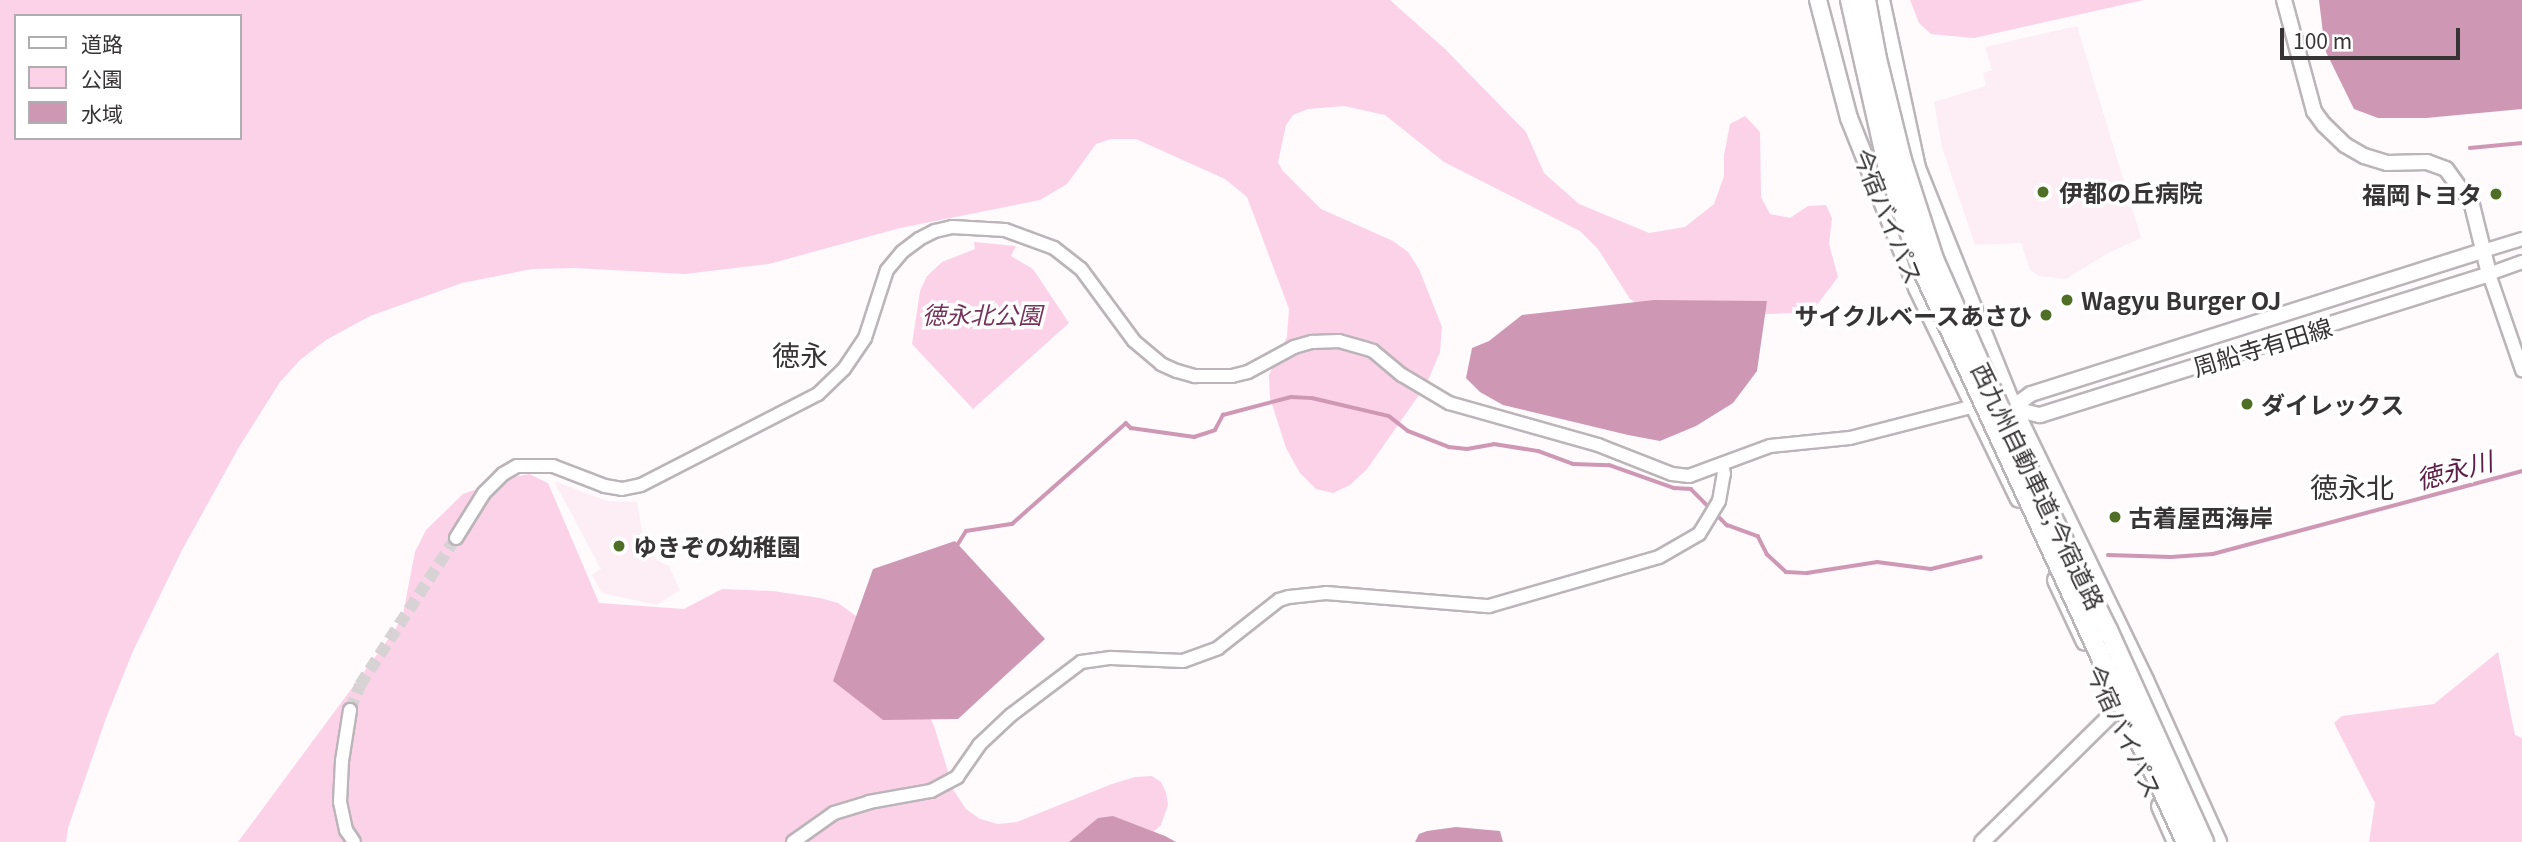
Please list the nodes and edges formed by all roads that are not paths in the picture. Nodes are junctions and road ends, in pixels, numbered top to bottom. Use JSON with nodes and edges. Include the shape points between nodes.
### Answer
{"nodes":[{"id":1,"x":1818,"y":0,"type":"edge"},
{"id":2,"x":1850,"y":0,"type":"edge"},
{"id":3,"x":1866,"y":0,"type":"edge"},
{"id":4,"x":1881,"y":0,"type":"edge"},
{"id":5,"x":2284,"y":0,"type":"edge"},
{"id":6,"x":2522,"y":239,"type":"edge"},
{"id":7,"x":2483,"y":251,"type":"junction"},
{"id":8,"x":2522,"y":262,"type":"edge"},
{"id":9,"x":2489,"y":274,"type":"junction"},
{"id":10,"x":2522,"y":370,"type":"edge"},
{"id":11,"x":1975,"y":406,"type":"junction"},
{"id":12,"x":2013,"y":407,"type":"junction"},
{"id":13,"x":1722,"y":464,"type":"junction"},
{"id":14,"x":456,"y":538,"type":"tunnel mouth"},
{"id":15,"x":2146,"y":680,"type":"junction"},
{"id":16,"x":2117,"y":709,"type":"junction"},
{"id":17,"x":349,"y":710,"type":"tunnel mouth"},
{"id":18,"x":354,"y":842,"type":"edge"},
{"id":19,"x":793,"y":842,"type":"edge"},
{"id":20,"x":1982,"y":842,"type":"edge"},
{"id":21,"x":2176,"y":842,"type":"edge"},
{"id":22,"x":2186,"y":842,"type":"edge"},
{"id":23,"x":2204,"y":842,"type":"edge"},
{"id":24,"x":2218,"y":842,"type":"edge"}],
"edges":[{"from":1,"to":11,"type":"highway","name":"今宿バイパス","via":[[1849,118],[1917,288]]},
{"from":2,"to":22,"type":"highway","name":"西九州自動車道;今宿道路","bridge":true,"via":[[1888,168],[1922,267]]},
{"from":3,"to":23,"type":"highway","name":"西九州自動車道;今宿道路","bridge":true,"via":[[1902,160],[1934,259]]},
{"from":4,"to":12,"type":"highway","name":"今宿バイパス","via":[[1917,169]]},
{"from":5,"to":7,"type":"main road","via":[[2314,111],[2324,125],[2364,156],[2387,163],[2427,162],[2446,169],[2472,205]]},
{"from":6,"to":7,"type":"street"},
{"from":7,"to":9,"type":"main road"},
{"from":7,"to":12,"type":"main road","name":"周船寺有田線","via":[[2031,394]]},
{"from":8,"to":9,"type":"street"},
{"from":9,"to":10,"type":"street"},
{"from":9,"to":12,"type":"main road","name":"周船寺有田線","via":[[2040,415]]},
{"from":11,"to":12,"type":"main road","name":"周船寺有田線"},
{"from":11,"to":13,"type":"street","via":[[1850,438],[1770,446]]},
{"from":11,"to":16,"type":"highway","name":"今宿バイパス"},
{"from":12,"to":15,"type":"highway","name":"今宿バイパス"},
{"from":13,"to":14,"type":"street","via":[[1689,476],[1672,474],[1598,446],[1475,412],[1433,394],[1373,351],[1339,341],[1294,347],[1232,376],[1177,372],[1133,341],[1092,282],[1063,254],[1022,234],[969,226],[935,231],[902,252],[887,270],[855,355],[833,382],[803,403],[641,485],[622,489],[553,466],[517,467],[484,493]]},
{"from":13,"to":19,"type":"street","via":[[1724,474],[1708,521],[1699,534],[1659,557],[1489,606],[1326,593],[1289,597],[1218,648],[1183,661],[1111,658],[1081,662],[1011,715],[979,745],[957,777],[931,791],[834,813]]},
{"from":15,"to":16,"type":"main road"},
{"from":15,"to":24,"type":"highway","name":"今宿バイパス"},
{"from":16,"to":20,"type":"main road"},
{"from":16,"to":21,"type":"highway","name":"今宿バイパス"},
{"from":17,"to":18,"type":"street","via":[[340,802],[346,830]]}]}
